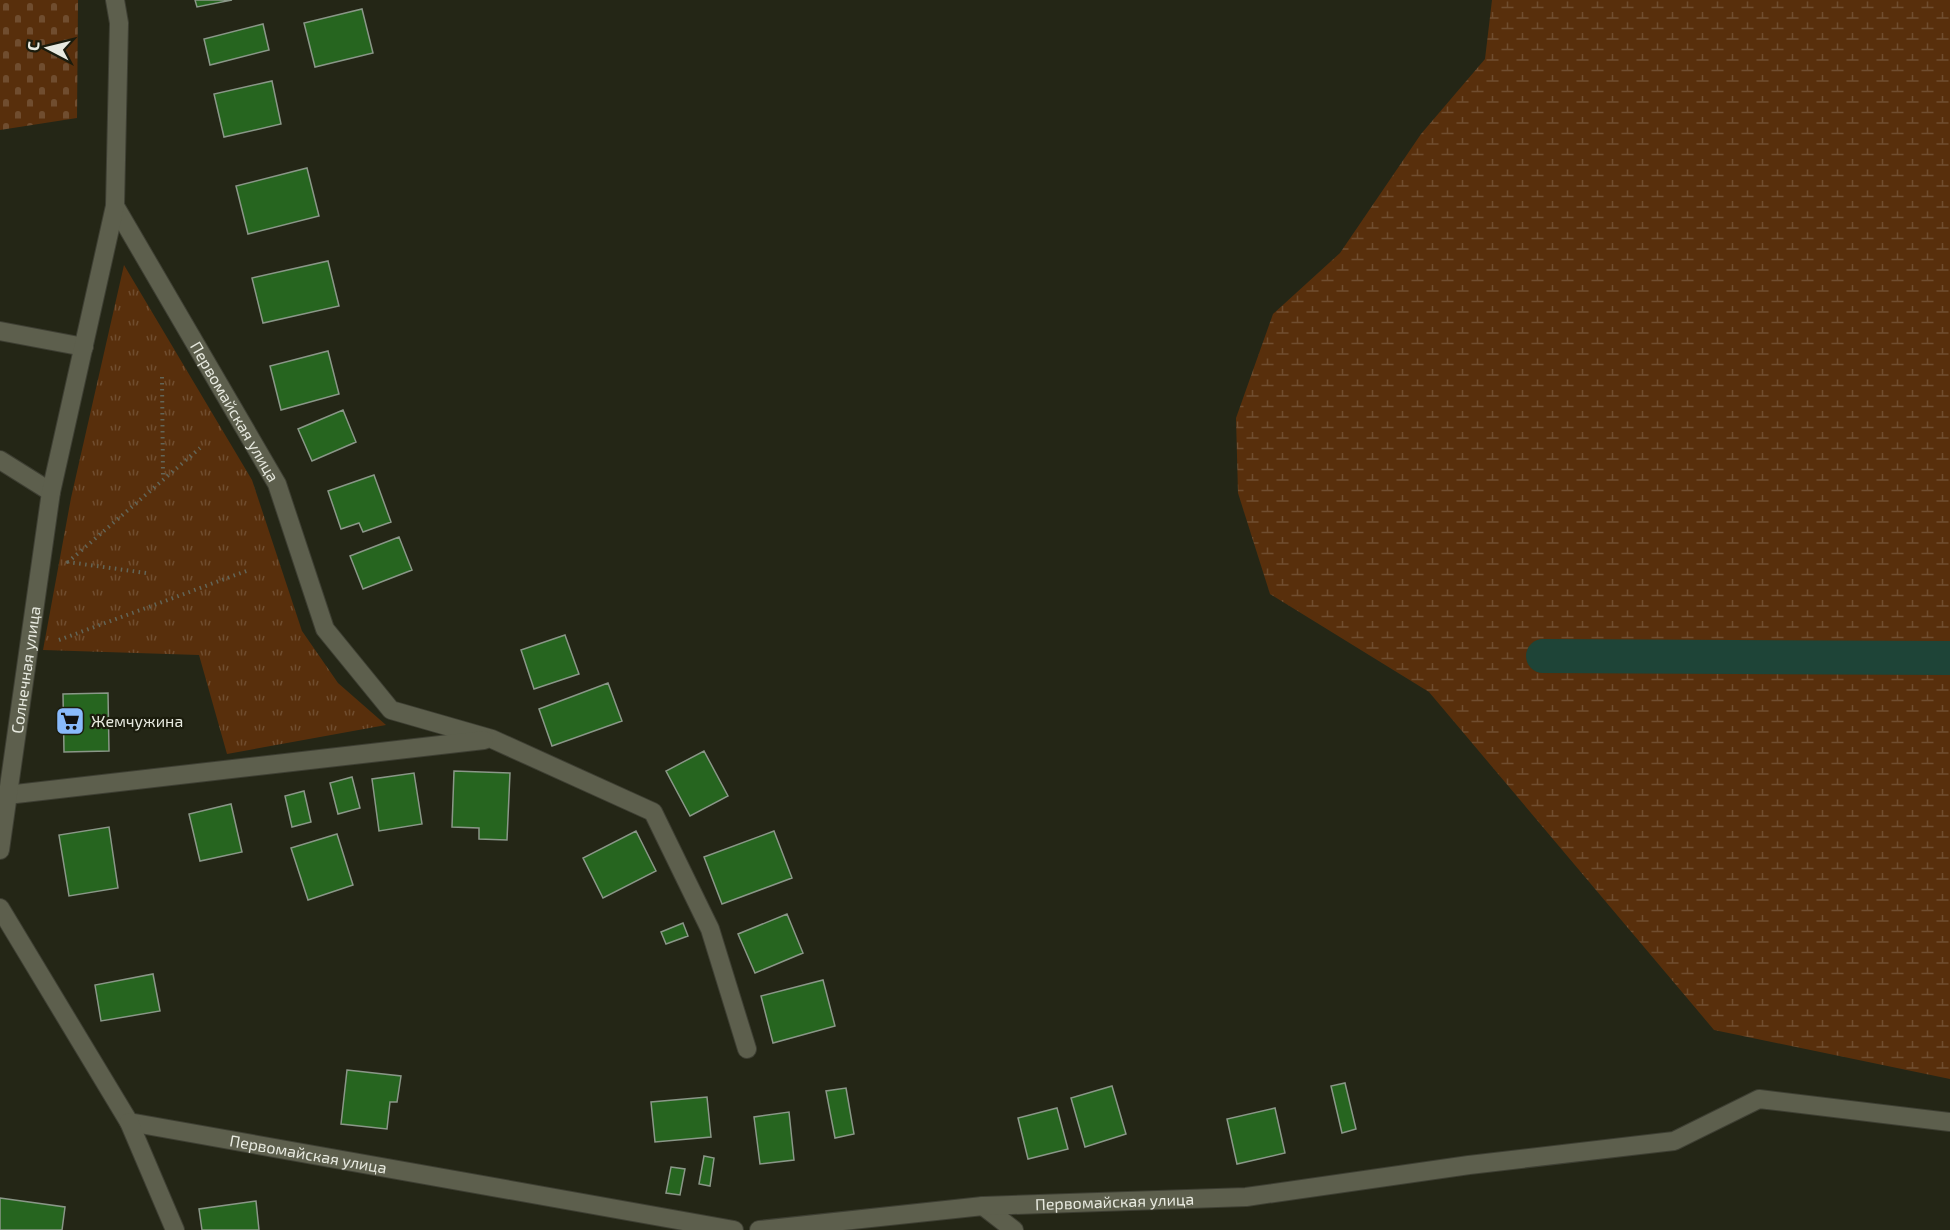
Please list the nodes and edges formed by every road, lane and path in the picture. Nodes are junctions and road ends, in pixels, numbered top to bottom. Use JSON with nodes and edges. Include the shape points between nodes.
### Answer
{"nodes":[{"id":1,"x":115,"y":0,"type":"edge"},
{"id":2,"x":115,"y":206,"type":"junction"},
{"id":3,"x":0,"y":331,"type":"edge"},
{"id":4,"x":84,"y":347,"type":"junction"},
{"id":5,"x":162,"y":376,"type":"dead end"},
{"id":6,"x":200,"y":448,"type":"dead end"},
{"id":7,"x":0,"y":460,"type":"edge"},
{"id":8,"x":163,"y":479,"type":"junction"},
{"id":9,"x":51,"y":492,"type":"junction"},
{"id":10,"x":249,"y":570,"type":"dead end"},
{"id":11,"x":146,"y":573,"type":"dead end"},
{"id":12,"x":59,"y":640,"type":"dead end"},
{"id":13,"x":492,"y":739,"type":"junction"},
{"id":14,"x":7,"y":795,"type":"junction"},
{"id":15,"x":0,"y":850,"type":"edge"},
{"id":16,"x":0,"y":908,"type":"edge"},
{"id":17,"x":747,"y":1049,"type":"dead end"},
{"id":18,"x":129,"y":1122,"type":"junction"},
{"id":19,"x":1950,"y":1122,"type":"edge"},
{"id":20,"x":983,"y":1206,"type":"junction"},
{"id":21,"x":175,"y":1230,"type":"edge"},
{"id":22,"x":734,"y":1230,"type":"edge"},
{"id":23,"x":759,"y":1230,"type":"edge"},
{"id":24,"x":1014,"y":1230,"type":"edge"}],
"edges":[{"from":1,"to":2,"type":"street","via":[[119,23]]},
{"from":2,"to":4,"type":"street","name":"Солнечная улица"},
{"from":2,"to":13,"type":"street","name":"Первомайская улица","via":[[277,484],[325,630],[391,710]]},
{"from":3,"to":4,"type":"street"},
{"from":4,"to":9,"type":"street","name":"Солнечная улица"},
{"from":5,"to":8,"type":"path"},
{"from":6,"to":8,"type":"path"},
{"from":7,"to":9,"type":"street"},
{"from":8,"to":11,"type":"path","via":[[68,562]]},
{"from":9,"to":14,"type":"street","name":"Солнечная улица"},
{"from":10,"to":12,"type":"path"},
{"from":13,"to":14,"type":"street"},
{"from":13,"to":17,"type":"street","name":"Первомайская улица","via":[[653,812],[710,929]]},
{"from":14,"to":15,"type":"street","name":"Солнечная улица"},
{"from":16,"to":18,"type":"street"},
{"from":18,"to":21,"type":"street"},
{"from":18,"to":22,"type":"street","name":"Первомайская улица"},
{"from":19,"to":20,"type":"street","name":"Первомайская улица","via":[[1759,1099],[1674,1141],[1246,1197]]},
{"from":20,"to":23,"type":"street","name":"Первомайская улица"},
{"from":20,"to":24,"type":"street"}]}
